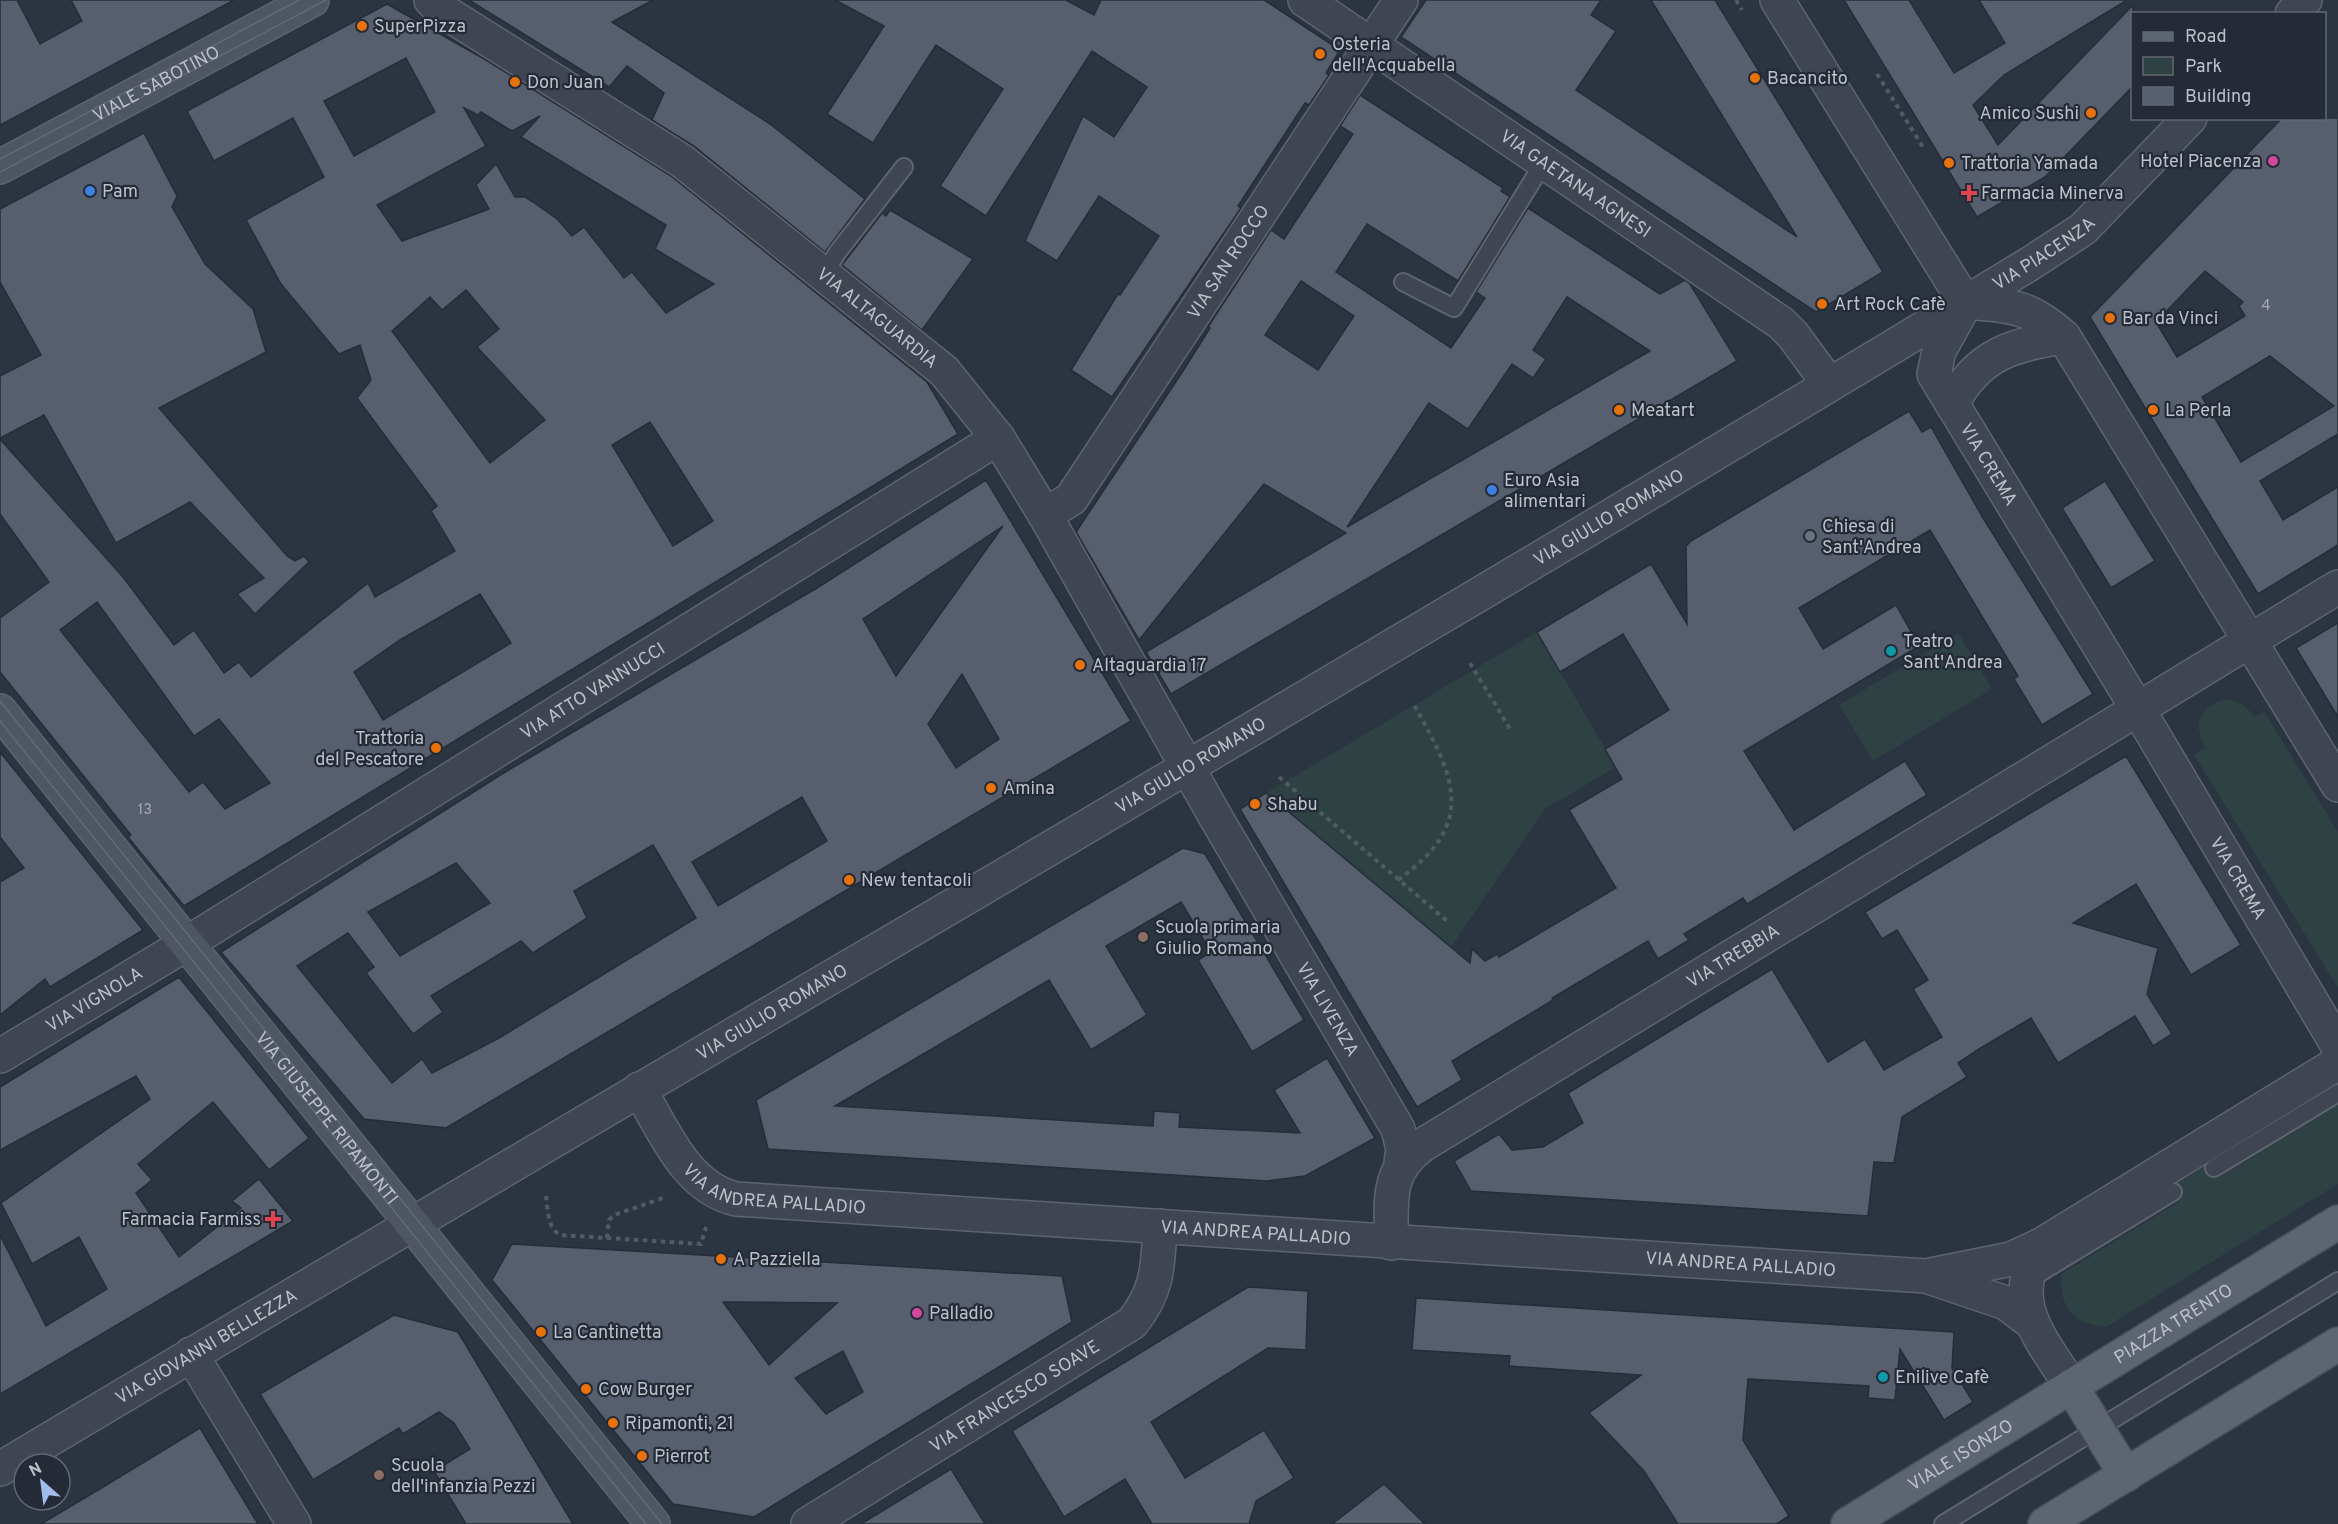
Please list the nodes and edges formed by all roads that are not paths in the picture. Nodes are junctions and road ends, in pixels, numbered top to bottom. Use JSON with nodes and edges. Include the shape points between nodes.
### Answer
{"nodes":[{"id":1,"x":312,"y":0,"type":"edge"},
{"id":2,"x":431,"y":0,"type":"edge"},
{"id":3,"x":1305,"y":0,"type":"edge"},
{"id":4,"x":1401,"y":0,"type":"edge"},
{"id":5,"x":1777,"y":0,"type":"edge"},
{"id":6,"x":2306,"y":0,"type":"edge"},
{"id":7,"x":2294,"y":12,"type":"edge"},
{"id":8,"x":1371,"y":44,"type":"junction"},
{"id":9,"x":2188,"y":120,"type":"edge"},
{"id":10,"x":1544,"y":162,"type":"junction"},
{"id":11,"x":0,"y":167,"type":"edge"},
{"id":12,"x":904,"y":167,"type":"dead end"},
{"id":13,"x":825,"y":273,"type":"junction"},
{"id":14,"x":1403,"y":282,"type":"dead end"},
{"id":15,"x":1965,"y":302,"type":"junction"},
{"id":16,"x":2064,"y":337,"type":"junction"},
{"id":17,"x":1828,"y":384,"type":"junction"},
{"id":18,"x":1952,"y":404,"type":"junction"},
{"id":19,"x":998,"y":438,"type":"junction"},
{"id":20,"x":1045,"y":515,"type":"junction"},
{"id":21,"x":2338,"y":587,"type":"edge"},
{"id":22,"x":2249,"y":642,"type":"junction"},
{"id":23,"x":2137,"y":710,"type":"junction"},
{"id":24,"x":0,"y":711,"type":"edge"},
{"id":25,"x":1186,"y":766,"type":"junction"},
{"id":26,"x":2338,"y":785,"type":"edge"},
{"id":27,"x":186,"y":944,"type":"junction"},
{"id":28,"x":0,"y":1056,"type":"edge"},
{"id":29,"x":2338,"y":1066,"type":"edge"},
{"id":30,"x":639,"y":1089,"type":"junction"},
{"id":31,"x":1401,"y":1163,"type":"junction"},
{"id":32,"x":2214,"y":1168,"type":"dead end"},
{"id":33,"x":2173,"y":1192,"type":"dead end"},
{"id":34,"x":2338,"y":1222,"type":"edge"},
{"id":35,"x":411,"y":1223,"type":"junction"},
{"id":36,"x":1160,"y":1226,"type":"junction"},
{"id":37,"x":1392,"y":1243,"type":"junction"},
{"id":38,"x":2040,"y":1245,"type":"junction"},
{"id":39,"x":1926,"y":1276,"type":"junction"},
{"id":40,"x":2338,"y":1281,"type":"edge"},
{"id":41,"x":2025,"y":1282,"type":"junction"},
{"id":42,"x":2032,"y":1323,"type":"junction"},
{"id":43,"x":2338,"y":1344,"type":"edge"},
{"id":44,"x":191,"y":1354,"type":"junction"},
{"id":45,"x":2071,"y":1386,"type":"junction"},
{"id":46,"x":2097,"y":1429,"type":"junction"},
{"id":47,"x":0,"y":1468,"type":"edge"},
{"id":48,"x":2126,"y":1475,"type":"junction"},
{"id":49,"x":294,"y":1524,"type":"edge"},
{"id":50,"x":653,"y":1524,"type":"edge"},
{"id":51,"x":808,"y":1524,"type":"edge"},
{"id":52,"x":1848,"y":1524,"type":"edge"},
{"id":53,"x":1943,"y":1524,"type":"edge"},
{"id":54,"x":2045,"y":1524,"type":"edge"}],
"edges":[{"from":1,"to":11,"type":"street","name":"VIALE SABOTINO"},
{"from":2,"to":13,"type":"street","name":"VIA ALTAGUARDIA","via":[[682,161]]},
{"from":3,"to":8,"type":"street","name":"VIA GAETANA AGNESI"},
{"from":4,"to":8,"type":"street","name":"VIA SAN ROCCO"},
{"from":5,"to":15,"type":"street"},
{"from":6,"to":7,"type":"street"},
{"from":8,"to":10,"type":"street","name":"VIA GAETANA AGNESI"},
{"from":8,"to":20,"type":"street","name":"VIA SAN ROCCO","via":[[1071,499]]},
{"from":9,"to":15,"type":"street","name":"VIA PIACENZA","via":[[2083,229]]},
{"from":10,"to":14,"type":"lane","via":[[1454,308]]},
{"from":10,"to":17,"type":"street","name":"VIA GAETANA AGNESI","via":[[1780,323]]},
{"from":12,"to":13,"type":"lane"},
{"from":13,"to":19,"type":"street","name":"VIA ALTAGUARDIA","via":[[944,371]]},
{"from":15,"to":16,"type":"street","via":[[2019,307],[2042,317]]},
{"from":15,"to":17,"type":"street","name":"VIA GIULIO ROMANO"},
{"from":15,"to":18,"type":"street","name":"VIA CREMA","via":[[1939,351],[1934,374]]},
{"from":16,"to":18,"type":"street","name":"VIA CREMA","via":[[2012,346],[1995,355],[1973,372]]},
{"from":16,"to":22,"type":"street"},
{"from":17,"to":25,"type":"street","name":"VIA GIULIO ROMANO"},
{"from":18,"to":23,"type":"street","name":"VIA CREMA"},
{"from":19,"to":20,"type":"street","name":"VIA ALTAGUARDIA"},
{"from":19,"to":27,"type":"street","name":"VIA ATTO VANNUCCI"},
{"from":20,"to":25,"type":"street","name":"VIA ALTAGUARDIA"},
{"from":21,"to":22,"type":"street"},
{"from":22,"to":23,"type":"street"},
{"from":22,"to":26,"type":"street"},
{"from":23,"to":29,"type":"street","name":"VIA CREMA"},
{"from":23,"to":31,"type":"street","name":"VIA TREBBIA","via":[[1421,1146]]},
{"from":24,"to":27,"type":"street","name":"VIA GIUSEPPE RIPAMONTI"},
{"from":25,"to":30,"type":"street","name":"VIA GIULIO ROMANO"},
{"from":25,"to":31,"type":"street","name":"VIA LIVENZA","via":[[1398,1129],[1403,1149]]},
{"from":27,"to":28,"type":"street","name":"VIA VIGNOLA"},
{"from":27,"to":35,"type":"street","name":"VIA GIUSEPPE RIPAMONTI"},
{"from":29,"to":32,"type":"lane"},
{"from":29,"to":38,"type":"street"},
{"from":30,"to":35,"type":"street","name":"VIA GIULIO ROMANO"},
{"from":30,"to":36,"type":"street","name":"VIA ANDREA PALLADIO","via":[[690,1172],[728,1197]]},
{"from":31,"to":37,"type":"street","via":[[1392,1191]]},
{"from":33,"to":41,"type":"lane"},
{"from":34,"to":45,"type":"main road","name":"PIAZZA TRENTO"},
{"from":35,"to":44,"type":"street","name":"VIA GIOVANNI BELLEZZA"},
{"from":35,"to":50,"type":"street","name":"VIA GIUSEPPE RIPAMONTI"},
{"from":36,"to":37,"type":"street","name":"VIA ANDREA PALLADIO"},
{"from":36,"to":51,"type":"street","name":"VIA FRANCESCO SOAVE","via":[[1158,1274],[1142,1311],[1132,1323]]},
{"from":37,"to":39,"type":"street","name":"VIA ANDREA PALLADIO"},
{"from":38,"to":39,"type":"street","via":[[2011,1259]]},
{"from":38,"to":41,"type":"street"},
{"from":39,"to":42,"type":"street","via":[[2006,1303]]},
{"from":40,"to":46,"type":"lane"},
{"from":41,"to":42,"type":"street","via":[[2025,1304]]},
{"from":42,"to":45,"type":"street"},
{"from":43,"to":48,"type":"main road"},
{"from":44,"to":47,"type":"street","name":"VIA GIOVANNI BELLEZZA"},
{"from":44,"to":49,"type":"street"},
{"from":45,"to":46,"type":"main road"},
{"from":45,"to":52,"type":"main road","name":"VIALE ISONZO"},
{"from":46,"to":48,"type":"main road"},
{"from":46,"to":53,"type":"lane"},
{"from":48,"to":54,"type":"main road"}]}
